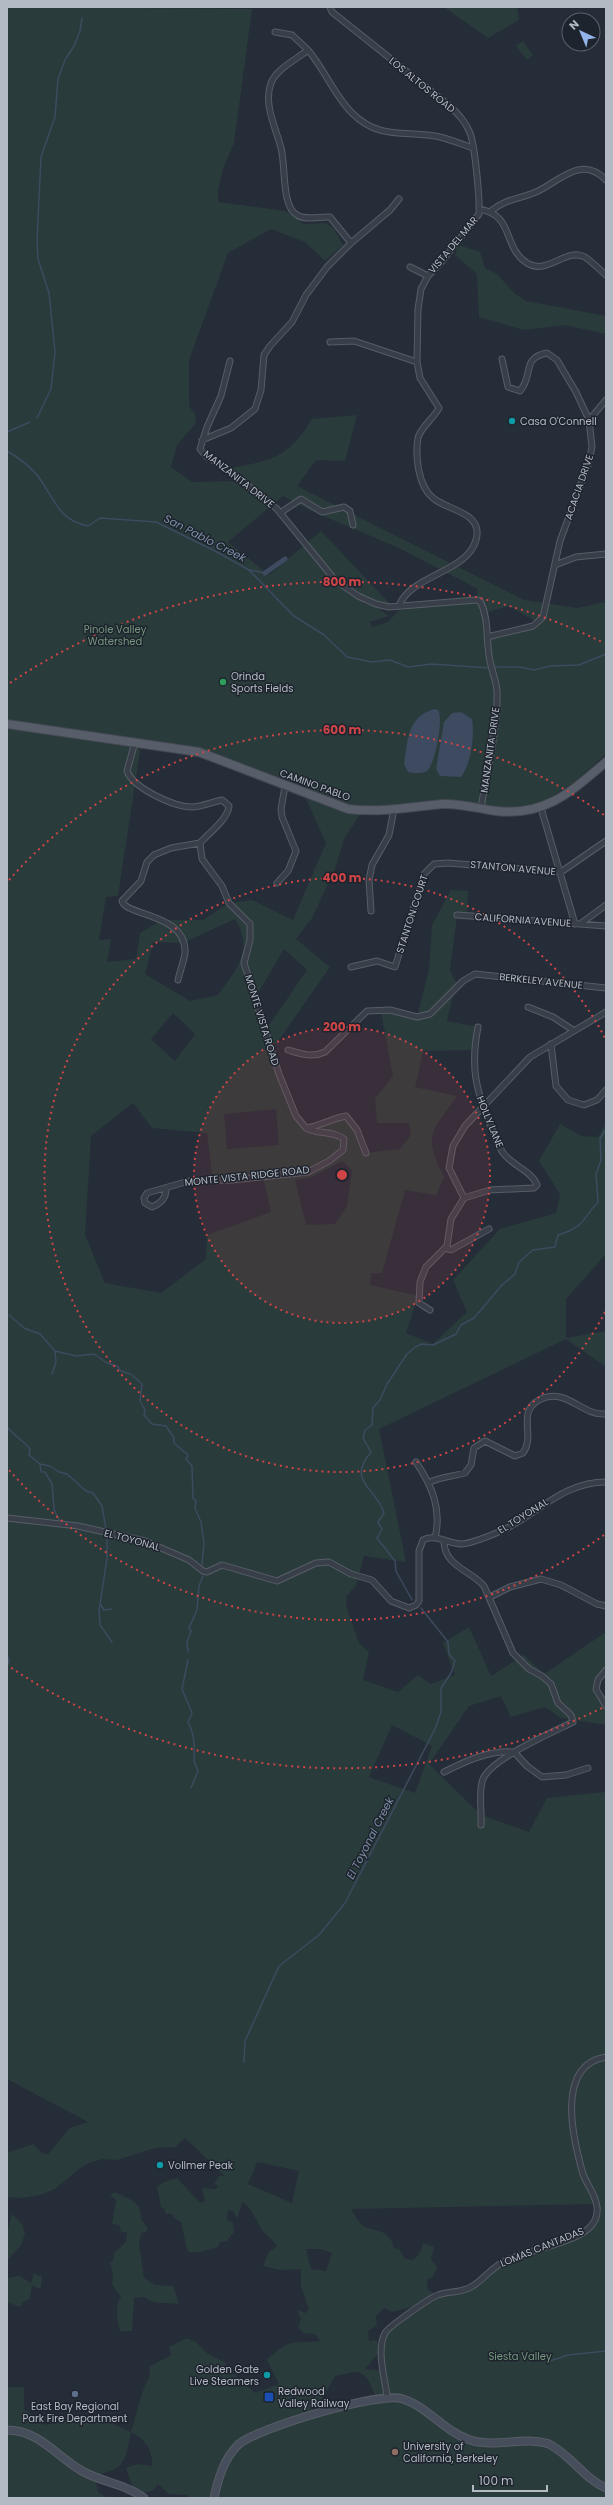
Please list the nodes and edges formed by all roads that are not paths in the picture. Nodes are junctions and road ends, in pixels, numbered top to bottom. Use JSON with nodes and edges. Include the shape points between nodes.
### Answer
{"nodes":[{"id":1,"x":330,"y":7,"type":"edge"},
{"id":2,"x":275,"y":32,"type":"dead end"},
{"id":3,"x":308,"y":50,"type":"junction"},
{"id":4,"x":473,"y":148,"type":"junction"},
{"id":5,"x":606,"y":180,"type":"edge"},
{"id":6,"x":399,"y":199,"type":"dead end"},
{"id":7,"x":479,"y":209,"type":"junction"},
{"id":8,"x":491,"y":211,"type":"junction"},
{"id":9,"x":351,"y":243,"type":"junction"},
{"id":10,"x":410,"y":267,"type":"dead end"},
{"id":11,"x":606,"y":275,"type":"edge"},
{"id":12,"x":428,"y":276,"type":"junction"},
{"id":13,"x":330,"y":342,"type":"dead end"},
{"id":14,"x":502,"y":359,"type":"dead end"},
{"id":15,"x":230,"y":361,"type":"dead end"},
{"id":16,"x":417,"y":362,"type":"junction"},
{"id":17,"x":606,"y":400,"type":"edge"},
{"id":18,"x":589,"y":420,"type":"junction"},
{"id":19,"x":202,"y":440,"type":"junction"},
{"id":20,"x":280,"y":512,"type":"junction"},
{"id":21,"x":353,"y":525,"type":"dead end"},
{"id":22,"x":606,"y":554,"type":"edge"},
{"id":23,"x":555,"y":565,"type":"junction"},
{"id":24,"x":399,"y":606,"type":"junction"},
{"id":25,"x":487,"y":637,"type":"junction"},
{"id":26,"x":7,"y":724,"type":"edge"},
{"id":27,"x":135,"y":742,"type":"junction"},
{"id":28,"x":606,"y":762,"type":"edge"},
{"id":29,"x":285,"y":786,"type":"junction"},
{"id":30,"x":480,"y":808,"type":"junction"},
{"id":31,"x":541,"y":808,"type":"junction"},
{"id":32,"x":394,"y":809,"type":"junction"},
{"id":33,"x":200,"y":842,"type":"junction"},
{"id":34,"x":606,"y":842,"type":"edge"},
{"id":35,"x":434,"y":864,"type":"joint"},
{"id":36,"x":561,"y":872,"type":"junction"},
{"id":37,"x":277,"y":883,"type":"dead end"},
{"id":38,"x":606,"y":905,"type":"edge"},
{"id":39,"x":371,"y":911,"type":"dead end"},
{"id":40,"x":457,"y":915,"type":"dead end"},
{"id":41,"x":577,"y":924,"type":"junction"},
{"id":42,"x":606,"y":926,"type":"edge"},
{"id":43,"x":352,"y":967,"type":"dead end"},
{"id":44,"x":178,"y":980,"type":"dead end"},
{"id":45,"x":606,"y":988,"type":"edge"},
{"id":46,"x":528,"y":1007,"type":"dead end"},
{"id":47,"x":606,"y":1012,"type":"edge"},
{"id":48,"x":478,"y":1028,"type":"dead end"},
{"id":49,"x":573,"y":1030,"type":"junction"},
{"id":50,"x":551,"y":1044,"type":"junction"},
{"id":51,"x":288,"y":1050,"type":"dead end"},
{"id":52,"x":606,"y":1090,"type":"edge"},
{"id":53,"x":482,"y":1106,"type":"junction"},
{"id":54,"x":306,"y":1128,"type":"junction"},
{"id":55,"x":366,"y":1153,"type":"dead end"},
{"id":56,"x":166,"y":1189,"type":"dead end"},
{"id":57,"x":464,"y":1198,"type":"junction"},
{"id":58,"x":489,"y":1229,"type":"dead end"},
{"id":59,"x":446,"y":1248,"type":"junction"},
{"id":60,"x":430,"y":1310,"type":"dead end"},
{"id":61,"x":606,"y":1414,"type":"edge"},
{"id":62,"x":416,"y":1462,"type":"dead end"},
{"id":63,"x":430,"y":1482,"type":"junction"},
{"id":64,"x":606,"y":1482,"type":"edge"},
{"id":65,"x":7,"y":1518,"type":"edge"},
{"id":66,"x":436,"y":1538,"type":"junction"},
{"id":67,"x":444,"y":1541,"type":"junction"},
{"id":68,"x":490,"y":1597,"type":"junction"},
{"id":69,"x":606,"y":1606,"type":"edge"},
{"id":70,"x":606,"y":1670,"type":"edge"},
{"id":71,"x":606,"y":1706,"type":"edge"},
{"id":72,"x":514,"y":1752,"type":"junction"},
{"id":73,"x":588,"y":1768,"type":"dead end"},
{"id":74,"x":444,"y":1772,"type":"dead end"},
{"id":75,"x":482,"y":1825,"type":"dead end"},
{"id":76,"x":606,"y":2057,"type":"edge"},
{"id":77,"x":388,"y":2396,"type":"junction"},
{"id":78,"x":7,"y":2430,"type":"edge"},
{"id":79,"x":606,"y":2488,"type":"edge"},
{"id":80,"x":144,"y":2498,"type":"edge"},
{"id":81,"x":214,"y":2498,"type":"edge"}],
"edges":[{"from":1,"to":4,"type":"street","name":"LOS ALTOS ROAD","via":[[332,12],[450,106],[462,119],[470,134]]},
{"from":2,"to":3,"type":"street","via":[[292,35]]},
{"from":3,"to":4,"type":"street","via":[[322,66],[335,92],[352,113],[370,127],[379,132],[436,136]]},
{"from":3,"to":9,"type":"street","via":[[277,74],[269,90],[272,123],[282,149],[290,208],[297,215],[306,218],[330,217]]},
{"from":4,"to":7,"type":"street","name":"LOS ALTOS ROAD"},
{"from":5,"to":8,"type":"street","via":[[597,172],[581,169],[571,171],[537,192],[504,200]]},
{"from":6,"to":9,"type":"street","name":"MANZANITA DRIVE","via":[[390,210]]},
{"from":7,"to":8,"type":"street"},
{"from":7,"to":12,"type":"street","name":"VISTA DEL MAR","via":[[479,214]]},
{"from":8,"to":11,"type":"street","via":[[499,217],[517,255],[528,264],[544,267],[575,255],[584,257]]},
{"from":9,"to":19,"type":"street","name":"MANZANITA DRIVE","via":[[327,267],[306,296],[292,322],[264,355],[261,390],[255,409],[231,428]]},
{"from":10,"to":12,"type":"street"},
{"from":12,"to":16,"type":"street","name":"VISTA DEL MAR","via":[[421,289],[418,309]]},
{"from":13,"to":16,"type":"street","via":[[354,341]]},
{"from":14,"to":18,"type":"street","name":"ACACIA DRIVE","via":[[508,387],[520,391],[526,384],[531,361],[536,355],[547,353],[557,360]]},
{"from":15,"to":19,"type":"street","via":[[221,396]]},
{"from":16,"to":24,"type":"street","name":"VISTA DEL MAR","via":[[420,378],[439,408],[418,436],[417,456],[422,482],[425,490],[433,498],[465,514],[474,521],[478,529],[476,542],[467,554],[453,566],[414,588],[403,597]]},
{"from":17,"to":18,"type":"street"},
{"from":18,"to":23,"type":"street","name":"ACACIA DRIVE","via":[[592,447],[590,459],[560,541]]},
{"from":19,"to":20,"type":"street","name":"MANZANITA DRIVE","via":[[200,449],[206,456],[227,469]]},
{"from":20,"to":21,"type":"street","via":[[301,499],[322,512],[347,508]]},
{"from":20,"to":24,"type":"street","name":"MANZANITA DRIVE","via":[[335,580],[358,596],[376,604]]},
{"from":22,"to":23,"type":"street","via":[[576,557]]},
{"from":23,"to":25,"type":"street","name":"ACACIA DRIVE","via":[[543,617],[533,626]]},
{"from":24,"to":25,"type":"street","name":"MANZANITA DRIVE","via":[[476,600],[484,609]]},
{"from":25,"to":30,"type":"street","name":"MANZANITA DRIVE","via":[[497,699],[494,733]]},
{"from":26,"to":27,"type":"main road","name":"CAMINO PABLO"},
{"from":27,"to":29,"type":"main road","name":"CAMINO PABLO","via":[[199,752]]},
{"from":27,"to":33,"type":"street","via":[[127,765],[128,776],[134,782],[168,802],[183,806],[194,807],[222,800],[229,806],[223,818]]},
{"from":28,"to":31,"type":"main road","name":"CAMINO PABLO","via":[[573,790]]},
{"from":29,"to":32,"type":"main road","name":"CAMINO PABLO","via":[[348,808],[377,811]]},
{"from":29,"to":37,"type":"street","via":[[282,817],[296,850],[288,871]]},
{"from":30,"to":31,"type":"main road","name":"CAMINO PABLO","via":[[514,812]]},
{"from":30,"to":32,"type":"main road","name":"CAMINO PABLO","via":[[444,804]]},
{"from":31,"to":36,"type":"street"},
{"from":32,"to":39,"type":"street","via":[[389,835],[372,865],[369,880]]},
{"from":33,"to":44,"type":"street","via":[[171,848],[154,855],[147,862],[141,882],[122,901],[126,907],[168,923],[180,937],[185,952]]},
{"from":33,"to":54,"type":"street","name":"MONTE VISTA ROAD","via":[[202,859],[222,886],[229,903],[250,924],[250,940],[244,963],[279,1074],[296,1116]]},
{"from":34,"to":36,"type":"street","name":"STANTON AVENUE"},
{"from":35,"to":36,"type":"street","name":"STANTON AVENUE"},
{"from":35,"to":43,"type":"street","name":"STANTON COURT","via":[[424,874],[395,967],[387,962],[376,961]]},
{"from":36,"to":41,"type":"street"},
{"from":38,"to":41,"type":"street","name":"CALIFORNIA AVENUE"},
{"from":40,"to":41,"type":"street","name":"CALIFORNIA AVENUE"},
{"from":41,"to":42,"type":"street"},
{"from":45,"to":51,"type":"street","name":"BERKELEY AVENUE","via":[[475,974],[463,981],[430,1014],[417,1017],[390,1010],[367,1011],[325,1052],[317,1056],[307,1056]]},
{"from":46,"to":49,"type":"street","via":[[553,1017]]},
{"from":47,"to":49,"type":"street"},
{"from":48,"to":53,"type":"street","name":"HOLLY LANE","via":[[473,1068]]},
{"from":49,"to":50,"type":"street"},
{"from":50,"to":52,"type":"street","via":[[556,1086],[568,1100],[584,1105],[598,1100]]},
{"from":50,"to":53,"type":"street","via":[[526,1062]]},
{"from":53,"to":57,"type":"street","via":[[465,1126],[453,1146],[449,1168]]},
{"from":53,"to":57,"type":"street","name":"HOLLY LANE","via":[[503,1153],[535,1179],[537,1185],[534,1188],[490,1190]]},
{"from":54,"to":55,"type":"street","via":[[346,1116],[357,1130]]},
{"from":54,"to":56,"type":"street","name":"MONTE VISTA RIDGE ROAD","via":[[313,1132],[337,1134],[344,1139],[343,1150],[308,1172],[232,1180],[188,1181]]},
{"from":57,"to":59,"type":"street","via":[[451,1219]]},
{"from":58,"to":59,"type":"street","via":[[452,1250]]},
{"from":59,"to":60,"type":"street","via":[[426,1267],[420,1282],[419,1303]]},
{"from":61,"to":63,"type":"street","via":[[592,1413],[562,1396],[543,1399],[531,1406],[527,1412],[528,1441],[523,1452],[514,1456],[484,1441],[474,1448],[471,1465],[465,1473],[453,1477],[445,1475]]},
{"from":62,"to":63,"type":"street"},
{"from":63,"to":66,"type":"street","via":[[439,1519]]},
{"from":64,"to":67,"type":"street","name":"EL TOYONAL","via":[[556,1496],[494,1534],[464,1544]]},
{"from":65,"to":66,"type":"street","name":"EL TOYONAL","via":[[78,1526],[145,1541],[189,1560],[207,1572],[222,1565],[270,1580],[286,1578],[316,1563],[329,1562],[351,1574],[372,1580],[391,1601],[409,1608],[419,1601],[418,1559],[421,1545],[427,1538]]},
{"from":66,"to":67,"type":"street","name":"EL TOYONAL"},
{"from":67,"to":68,"type":"street","via":[[444,1549],[450,1560],[478,1579]]},
{"from":68,"to":69,"type":"street","via":[[510,1586],[541,1579],[561,1584],[597,1604]]},
{"from":68,"to":72,"type":"street","via":[[492,1608],[513,1653],[550,1684],[558,1703],[571,1715],[573,1722]]},
{"from":70,"to":71,"type":"street","via":[[598,1680],[596,1689]]},
{"from":72,"to":73,"type":"street","via":[[542,1777],[566,1775]]},
{"from":72,"to":74,"type":"street","via":[[488,1754]]},
{"from":72,"to":75,"type":"street","via":[[492,1768],[483,1779]]},
{"from":76,"to":77,"type":"street","name":"LOMAS CANTADAS","via":[[596,2058],[583,2067],[576,2077],[573,2095],[575,2142],[583,2173],[595,2200],[595,2221],[581,2234],[502,2262],[471,2287],[431,2298],[389,2328],[382,2341]]},
{"from":77,"to":79,"type":"street","via":[[403,2398],[420,2407],[470,2440],[547,2443],[559,2450],[593,2482]]},
{"from":77,"to":81,"type":"street","via":[[336,2409],[251,2436],[229,2456],[221,2471]]},
{"from":78,"to":80,"type":"street","via":[[21,2431],[34,2436],[81,2471]]}]}
